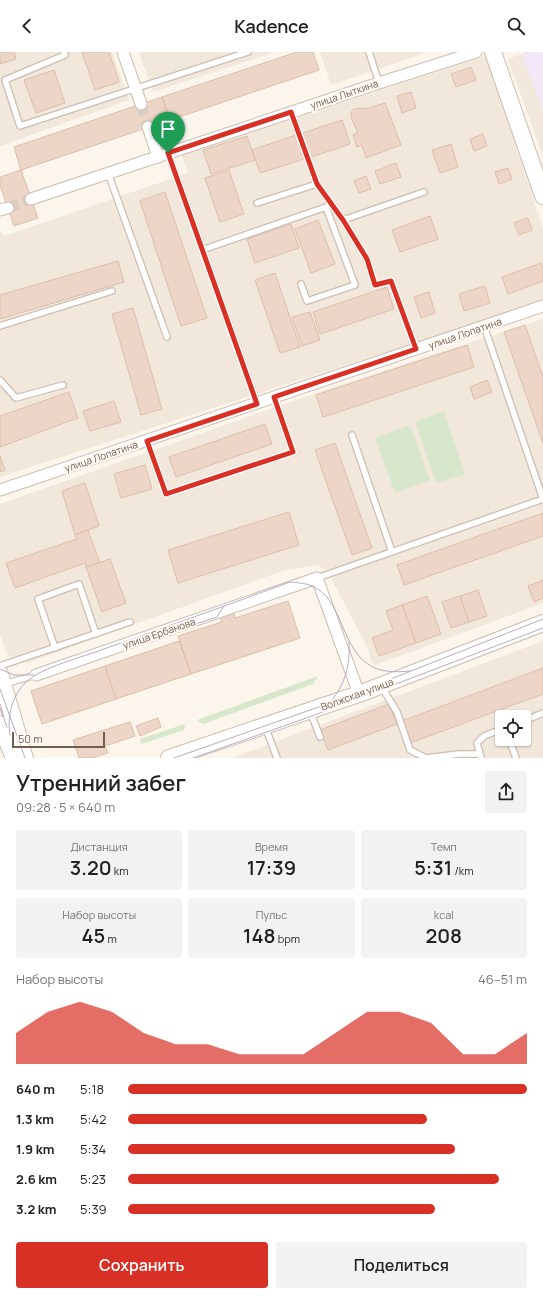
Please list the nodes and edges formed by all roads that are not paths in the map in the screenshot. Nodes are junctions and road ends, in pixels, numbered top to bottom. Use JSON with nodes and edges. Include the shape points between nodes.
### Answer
{"nodes":[{"id":1,"x":64,"y":52,"type":"edge"},
{"id":2,"x":123,"y":52,"type":"edge"},
{"id":3,"x":248,"y":52,"type":"edge"},
{"id":4,"x":369,"y":52,"type":"edge"},
{"id":5,"x":476,"y":52,"type":"edge"},
{"id":6,"x":493,"y":52,"type":"edge"},
{"id":7,"x":379,"y":82,"type":"junction"},
{"id":8,"x":136,"y":89,"type":"junction"},
{"id":9,"x":141,"y":104,"type":"tunnel mouth"},
{"id":10,"x":291,"y":112,"type":"junction"},
{"id":11,"x":148,"y":127,"type":"tunnel mouth"},
{"id":12,"x":163,"y":155,"type":"junction"},
{"id":13,"x":108,"y":173,"type":"junction"},
{"id":14,"x":317,"y":184,"type":"junction"},
{"id":15,"x":424,"y":192,"type":"dead end"},
{"id":16,"x":543,"y":196,"type":"edge"},
{"id":17,"x":31,"y":199,"type":"tunnel mouth"},
{"id":18,"x":257,"y":203,"type":"dead end"},
{"id":19,"x":343,"y":220,"type":"junction"},
{"id":20,"x":202,"y":250,"type":"junction"},
{"id":21,"x":301,"y":284,"type":"dead end"},
{"id":22,"x":112,"y":290,"type":"dead end"},
{"id":23,"x":543,"y":306,"type":"edge"},
{"id":24,"x":0,"y":326,"type":"edge"},
{"id":25,"x":484,"y":326,"type":"junction"},
{"id":26,"x":167,"y":337,"type":"dead end"},
{"id":27,"x":416,"y":349,"type":"junction"},
{"id":28,"x":0,"y":380,"type":"edge"},
{"id":29,"x":62,"y":385,"type":"dead end"},
{"id":30,"x":274,"y":397,"type":"junction"},
{"id":31,"x":257,"y":404,"type":"junction"},
{"id":32,"x":352,"y":435,"type":"dead end"},
{"id":33,"x":147,"y":441,"type":"junction"},
{"id":34,"x":0,"y":490,"type":"edge"},
{"id":35,"x":543,"y":499,"type":"edge"},
{"id":36,"x":392,"y":552,"type":"junction"},
{"id":37,"x":317,"y":578,"type":"junction"},
{"id":38,"x":130,"y":622,"type":"dead end"},
{"id":39,"x":543,"y":623,"type":"edge"},
{"id":40,"x":96,"y":634,"type":"junction"},
{"id":41,"x":55,"y":648,"type":"junction"},
{"id":42,"x":0,"y":666,"type":"edge"},
{"id":43,"x":36,"y":675,"type":"joint"},
{"id":44,"x":1,"y":681,"type":"edge"},
{"id":45,"x":381,"y":686,"type":"junction"},
{"id":46,"x":359,"y":694,"type":"junction"},
{"id":47,"x":310,"y":711,"type":"junction"},
{"id":48,"x":543,"y":713,"type":"edge"},
{"id":49,"x":531,"y":717,"type":"edge"},
{"id":50,"x":0,"y":724,"type":"edge"},
{"id":51,"x":264,"y":726,"type":"junction"},
{"id":52,"x":495,"y":732,"type":"edge"},
{"id":53,"x":320,"y":737,"type":"dead end"},
{"id":54,"x":512,"y":746,"type":"edge"},
{"id":55,"x":480,"y":756,"type":"edge"},
{"id":56,"x":14,"y":758,"type":"edge"},
{"id":57,"x":25,"y":758,"type":"edge"},
{"id":58,"x":169,"y":758,"type":"edge"},
{"id":59,"x":277,"y":758,"type":"edge"},
{"id":60,"x":516,"y":758,"type":"edge"}],
"edges":[{"from":1,"to":8,"type":"lane","via":[[65,55],[5,80],[20,126]]},
{"from":2,"to":8,"type":"street"},
{"from":3,"to":8,"type":"lane"},
{"from":4,"to":7,"type":"lane"},
{"from":5,"to":7,"type":"street","name":"улица Лыткина"},
{"from":6,"to":16,"type":"street"},
{"from":7,"to":10,"type":"street","name":"улица Лыткина"},
{"from":8,"to":9,"type":"street"},
{"from":10,"to":12,"type":"street","name":"улица Лыткина"},
{"from":10,"to":14,"type":"lane"},
{"from":11,"to":12,"type":"street"},
{"from":12,"to":13,"type":"street","name":"улица Лыткина"},
{"from":12,"to":20,"type":"lane"},
{"from":13,"to":17,"type":"street","name":"улица Лыткина"},
{"from":13,"to":26,"type":"lane"},
{"from":14,"to":18,"type":"lane"},
{"from":14,"to":19,"type":"lane"},
{"from":15,"to":19,"type":"lane"},
{"from":19,"to":27,"type":"lane","via":[[367,259],[375,285],[391,281]]},
{"from":20,"to":21,"type":"lane","via":[[326,207],[355,284],[307,301]]},
{"from":20,"to":31,"type":"lane"},
{"from":22,"to":24,"type":"lane"},
{"from":23,"to":25,"type":"street","name":"улица Лопатина"},
{"from":25,"to":27,"type":"street","name":"улица Лопатина"},
{"from":25,"to":35,"type":"lane"},
{"from":27,"to":30,"type":"street","name":"улица Лопатина"},
{"from":28,"to":29,"type":"lane","via":[[16,398]]},
{"from":30,"to":31,"type":"street","name":"улица Лопатина"},
{"from":30,"to":33,"type":"lane","via":[[293,452],[166,494]]},
{"from":31,"to":33,"type":"street","name":"улица Лопатина"},
{"from":32,"to":36,"type":"lane"},
{"from":33,"to":34,"type":"street","name":"улица Лопатина"},
{"from":35,"to":36,"type":"lane"},
{"from":36,"to":37,"type":"lane"},
{"from":37,"to":43,"type":"street","name":"улица Ербанова"},
{"from":37,"to":46,"type":"street"},
{"from":38,"to":40,"type":"lane"},
{"from":39,"to":45,"type":"street","name":"Волжская улица"},
{"from":40,"to":41,"type":"lane"},
{"from":40,"to":41,"type":"lane","via":[[79,584],[38,599]]},
{"from":41,"to":42,"type":"lane"},
{"from":43,"to":44,"type":"lane","name":"улица Ербанова"},
{"from":44,"to":57,"type":"street"},
{"from":45,"to":46,"type":"street","name":"Волжская улица"},
{"from":45,"to":55,"type":"lane","via":[[397,712],[410,750],[426,758],[459,754]]},
{"from":46,"to":47,"type":"street","name":"Волжская улица"},
{"from":47,"to":51,"type":"street","name":"Волжская улица"},
{"from":47,"to":53,"type":"lane"},
{"from":48,"to":49,"type":"lane"},
{"from":50,"to":56,"type":"street"},
{"from":51,"to":58,"type":"street","name":"Волжская улица"},
{"from":51,"to":59,"type":"lane"},
{"from":52,"to":55,"type":"lane","via":[[484,736],[477,743]]},
{"from":54,"to":60,"type":"lane"}]}
